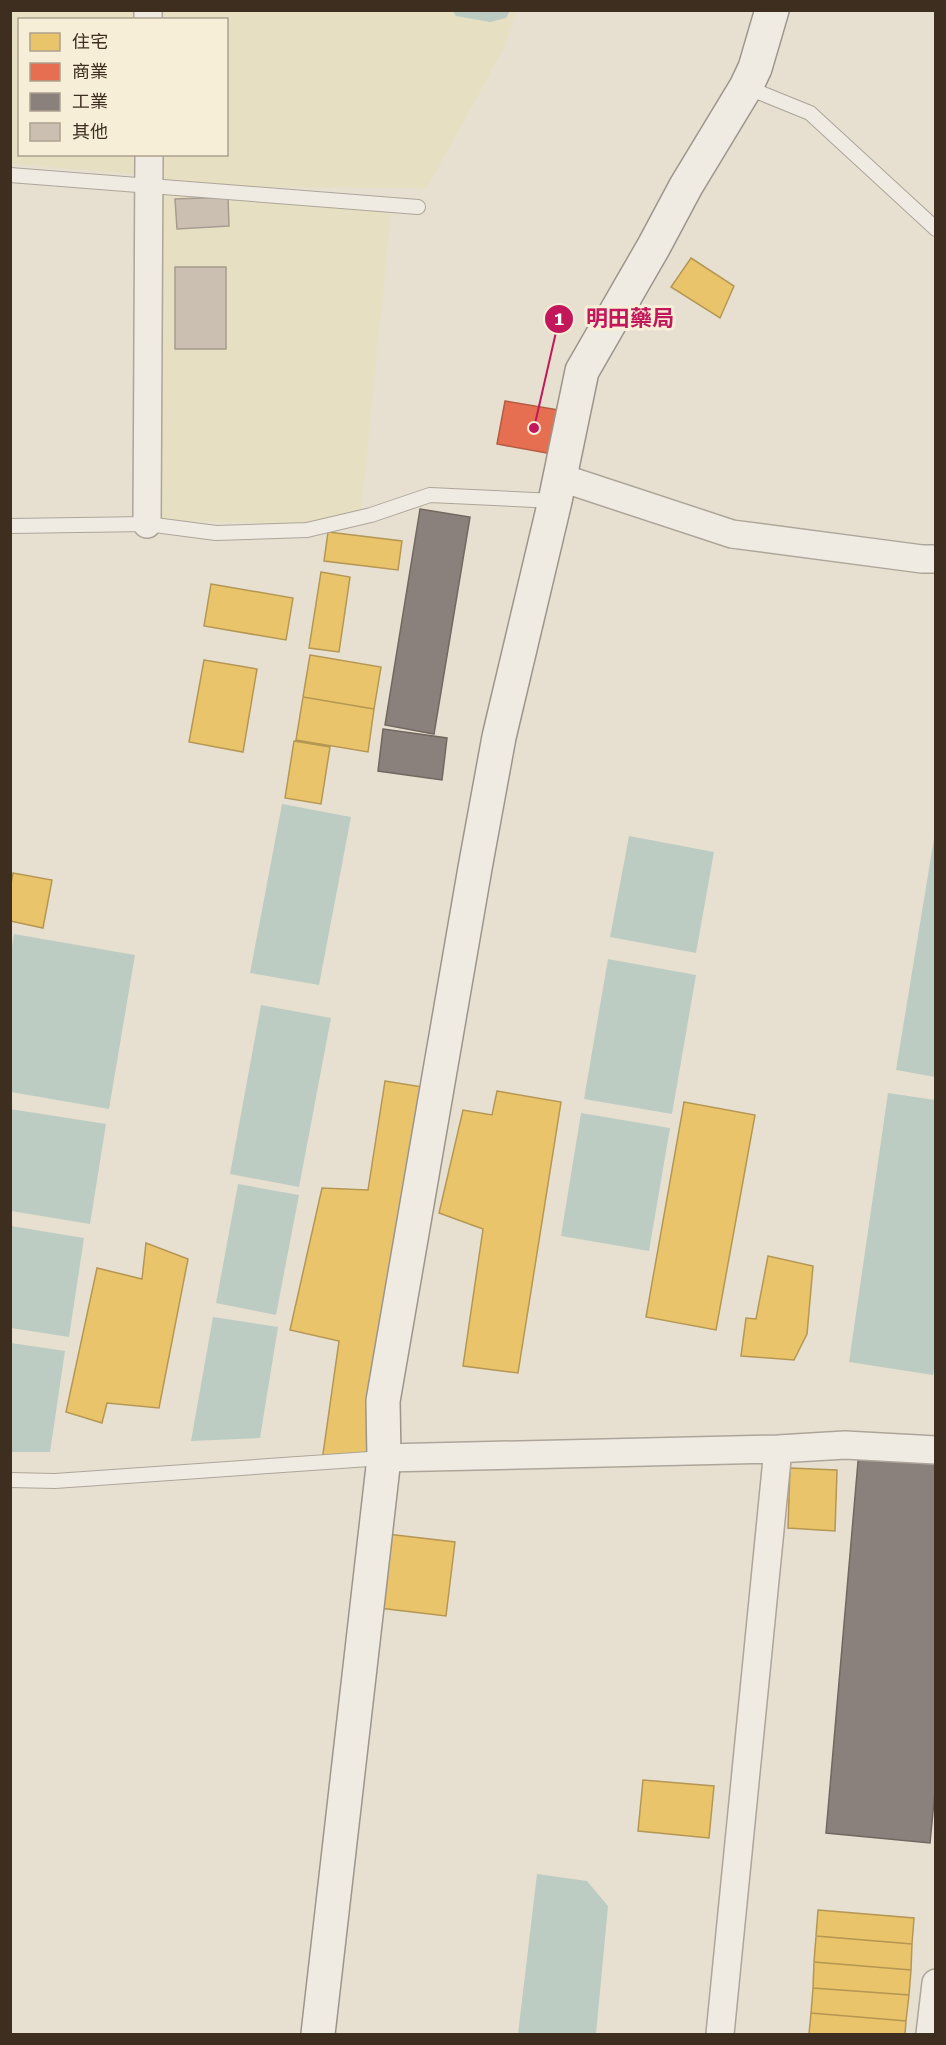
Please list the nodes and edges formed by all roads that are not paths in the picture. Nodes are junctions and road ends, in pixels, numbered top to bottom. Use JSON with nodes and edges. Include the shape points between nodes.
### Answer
{"nodes":[{"id":1,"x":772,"y":10,"type":"edge"},
{"id":2,"x":746,"y":87,"type":"junction"},
{"id":3,"x":149,"y":156,"type":"edge"},
{"id":4,"x":10,"y":176,"type":"edge"},
{"id":5,"x":149,"y":186,"type":"junction"},
{"id":6,"x":418,"y":207,"type":"dead end"},
{"id":7,"x":936,"y":229,"type":"edge"},
{"id":8,"x":557,"y":489,"type":"junction"},
{"id":9,"x":147,"y":524,"type":"junction"},
{"id":10,"x":10,"y":526,"type":"edge"},
{"id":11,"x":936,"y":558,"type":"edge"},
{"id":12,"x":778,"y":1449,"type":"junction"},
{"id":13,"x":936,"y":1450,"type":"edge"},
{"id":14,"x":384,"y":1458,"type":"junction"},
{"id":15,"x":10,"y":1480,"type":"edge"},
{"id":16,"x":936,"y":1983,"type":"edge"},
{"id":17,"x":318,"y":2034,"type":"edge"},
{"id":18,"x":720,"y":2034,"type":"edge"},
{"id":19,"x":930,"y":2034,"type":"edge"}],
"edges":[{"from":1,"to":2,"type":"street"},
{"from":2,"to":7,"type":"lane","via":[[810,113]]},
{"from":2,"to":8,"type":"street","via":[[582,371]]},
{"from":3,"to":5,"type":"street"},
{"from":4,"to":5,"type":"lane"},
{"from":5,"to":6,"type":"lane"},
{"from":5,"to":9,"type":"street"},
{"from":8,"to":9,"type":"lane","via":[[430,495],[371,515],[307,530],[216,533]]},
{"from":8,"to":11,"type":"street","via":[[732,534]]},
{"from":8,"to":14,"type":"street","via":[[499,737],[475,868],[383,1401]]},
{"from":9,"to":10,"type":"lane"},
{"from":12,"to":13,"type":"street","via":[[845,1446]]},
{"from":12,"to":14,"type":"street"},
{"from":12,"to":18,"type":"street"},
{"from":14,"to":15,"type":"lane","via":[[55,1481]]},
{"from":14,"to":17,"type":"street"},
{"from":16,"to":19,"type":"street"}]}
